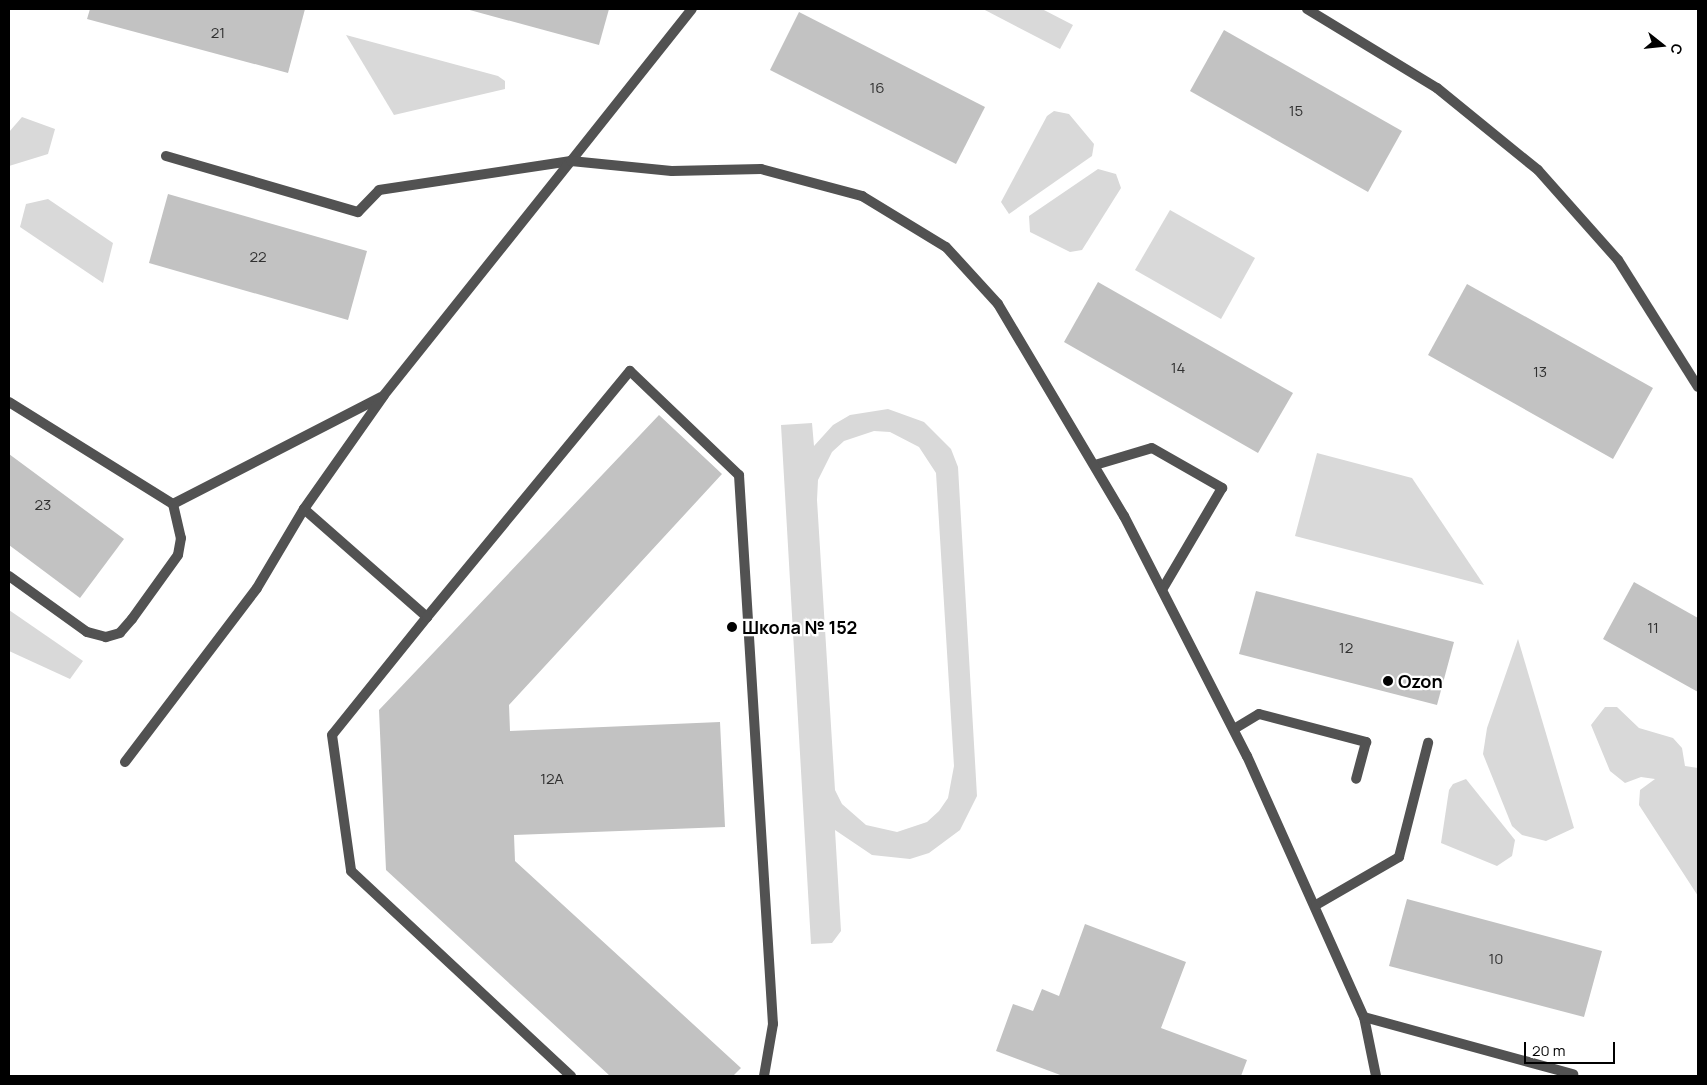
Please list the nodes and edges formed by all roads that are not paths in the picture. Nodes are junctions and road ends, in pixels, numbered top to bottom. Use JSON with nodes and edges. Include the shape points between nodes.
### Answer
{"nodes":[{"id":1,"x":692,"y":9,"type":"edge"},
{"id":2,"x":1307,"y":9,"type":"edge"},
{"id":3,"x":166,"y":156,"type":"dead end"},
{"id":4,"x":571,"y":161,"type":"junction"},
{"id":5,"x":1698,"y":387,"type":"edge"},
{"id":6,"x":384,"y":395,"type":"junction"},
{"id":7,"x":9,"y":402,"type":"edge"},
{"id":8,"x":1095,"y":465,"type":"junction"},
{"id":9,"x":173,"y":504,"type":"junction"},
{"id":10,"x":304,"y":509,"type":"junction"},
{"id":11,"x":9,"y":576,"type":"edge"},
{"id":12,"x":1162,"y":590,"type":"junction"},
{"id":13,"x":426,"y":617,"type":"junction"},
{"id":14,"x":1234,"y":729,"type":"junction"},
{"id":15,"x":1428,"y":743,"type":"dead end"},
{"id":16,"x":125,"y":762,"type":"dead end"},
{"id":17,"x":1356,"y":779,"type":"dead end"},
{"id":18,"x":1316,"y":905,"type":"junction"},
{"id":19,"x":1364,"y":1017,"type":"junction"},
{"id":20,"x":1573,"y":1074,"type":"dead end"},
{"id":21,"x":571,"y":1076,"type":"edge"},
{"id":22,"x":764,"y":1076,"type":"edge"},
{"id":23,"x":1376,"y":1076,"type":"edge"}],
"edges":[{"from":1,"to":4,"type":"street"},
{"from":2,"to":5,"type":"street","via":[[1437,88],[1538,170],[1618,260]]},
{"from":3,"to":4,"type":"street","via":[[358,212],[379,190]]},
{"from":4,"to":6,"type":"street"},
{"from":4,"to":8,"type":"street","via":[[672,171],[761,169],[862,196],[946,247],[998,304]]},
{"from":6,"to":9,"type":"street"},
{"from":6,"to":10,"type":"street"},
{"from":7,"to":9,"type":"street"},
{"from":8,"to":12,"type":"street"},
{"from":8,"to":12,"type":"street","via":[[1152,448],[1222,488]]},
{"from":9,"to":11,"type":"street","via":[[180,526],[178,555],[120,633],[106,637],[87,632]]},
{"from":10,"to":13,"type":"street"},
{"from":10,"to":16,"type":"street","via":[[257,588]]},
{"from":12,"to":14,"type":"street"},
{"from":13,"to":21,"type":"street","via":[[332,735],[352,872]]},
{"from":13,"to":22,"type":"street","via":[[630,371],[739,474],[773,1024]]},
{"from":14,"to":17,"type":"street","via":[[1259,714],[1366,742]]},
{"from":14,"to":18,"type":"street"},
{"from":15,"to":18,"type":"street","via":[[1399,857]]},
{"from":18,"to":19,"type":"street"},
{"from":19,"to":20,"type":"street"},
{"from":19,"to":23,"type":"street"}]}
